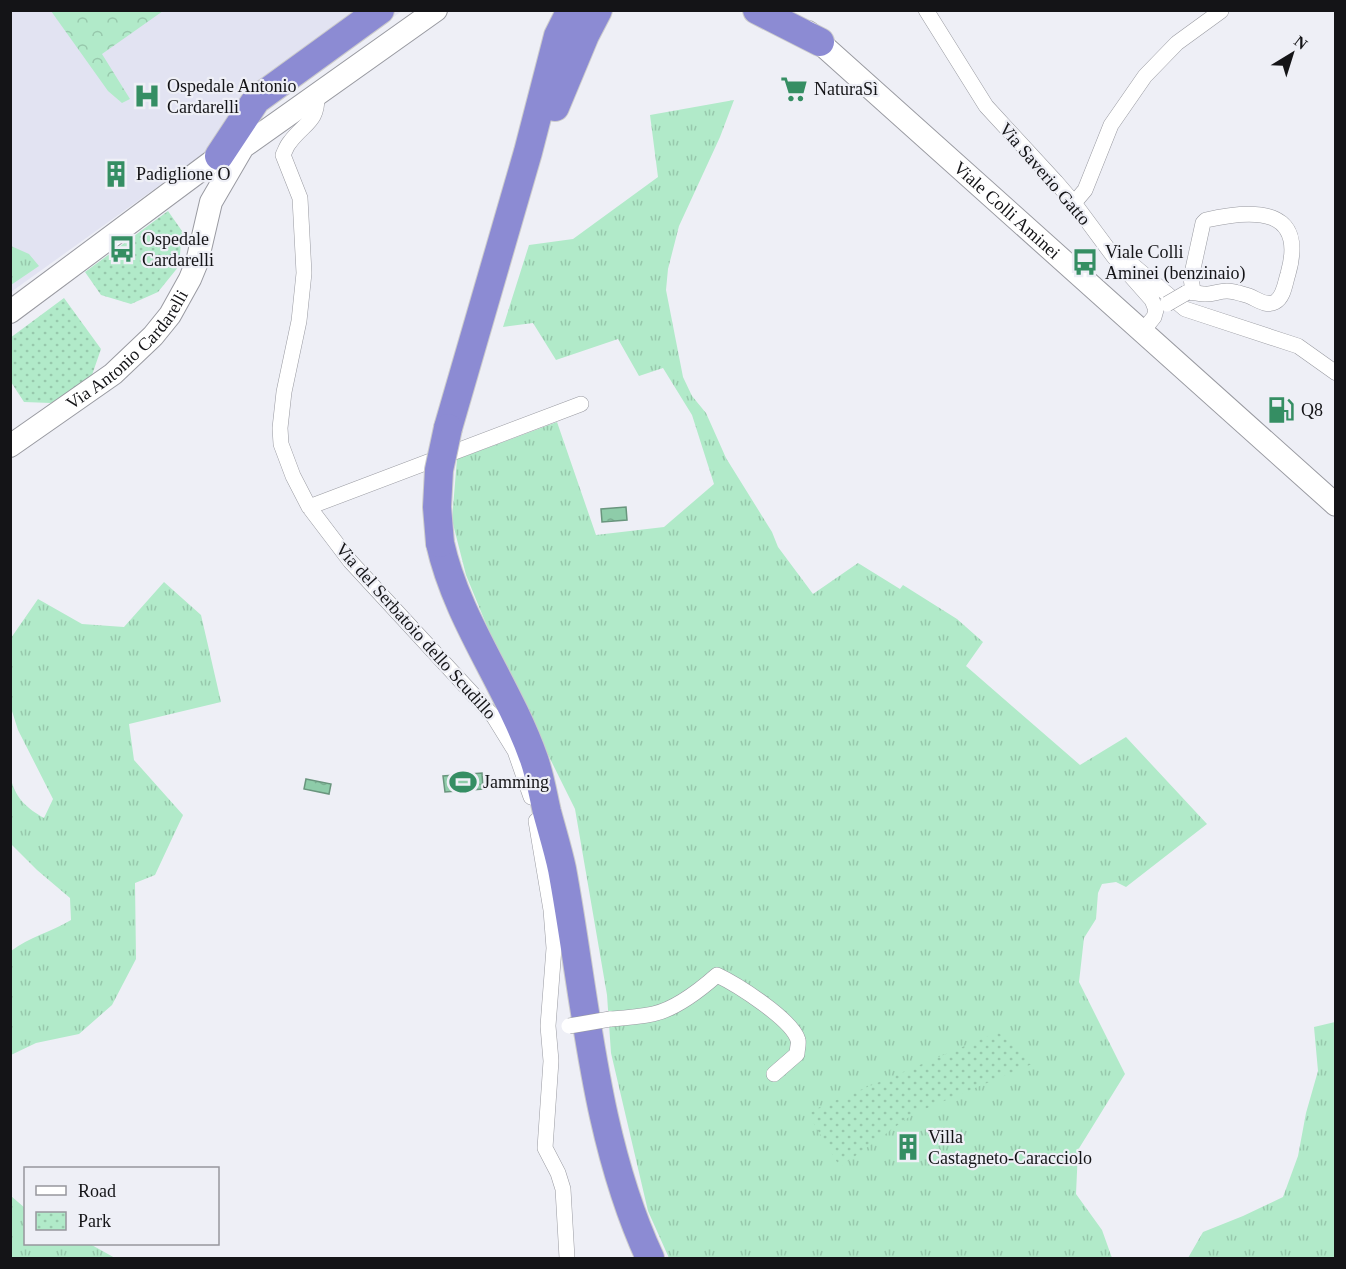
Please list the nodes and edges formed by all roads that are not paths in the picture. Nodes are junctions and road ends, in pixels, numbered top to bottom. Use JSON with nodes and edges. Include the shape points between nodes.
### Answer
{"nodes":[{"id":1,"x":380,"y":10,"type":"edge"},
{"id":2,"x":418,"y":10,"type":"edge"},
{"id":3,"x":436,"y":10,"type":"edge"},
{"id":4,"x":571,"y":10,"type":"edge"},
{"id":5,"x":598,"y":10,"type":"edge"},
{"id":6,"x":757,"y":10,"type":"edge"},
{"id":7,"x":785,"y":10,"type":"edge"},
{"id":8,"x":926,"y":10,"type":"edge"},
{"id":9,"x":1221,"y":11,"type":"edge"},
{"id":10,"x":555,"y":23,"type":"edge"},
{"id":11,"x":820,"y":42,"type":"junction"},
{"id":12,"x":317,"y":94,"type":"junction"},
{"id":13,"x":528,"y":152,"type":"junction"},
{"id":14,"x":219,"y":156,"type":"junction"},
{"id":15,"x":1074,"y":203,"type":"junction"},
{"id":16,"x":1114,"y":257,"type":"junction"},
{"id":17,"x":1190,"y":292,"type":"junction"},
{"id":18,"x":1161,"y":307,"type":"junction"},
{"id":19,"x":10,"y":312,"type":"edge"},
{"id":20,"x":1142,"y":332,"type":"junction"},
{"id":21,"x":1335,"y":373,"type":"edge"},
{"id":22,"x":581,"y":404,"type":"dead end"},
{"id":23,"x":10,"y":446,"type":"edge"},
{"id":24,"x":1335,"y":505,"type":"edge"},
{"id":25,"x":309,"y":507,"type":"junction"},
{"id":26,"x":548,"y":1026,"type":"junction"},
{"id":27,"x":774,"y":1074,"type":"dead end"},
{"id":28,"x":558,"y":1173,"type":"junction"},
{"id":29,"x":567,"y":1258,"type":"edge"},
{"id":30,"x":577,"y":1258,"type":"edge"},
{"id":31,"x":650,"y":1258,"type":"edge"}],
"edges":[{"from":1,"to":14,"type":"highway","via":[[256,100]]},
{"from":2,"to":14,"type":"main road"},
{"from":3,"to":12,"type":"main road","name":"Via Antonio Cardarelli"},
{"from":4,"to":10,"type":"highway"},
{"from":5,"to":13,"type":"highway","via":[[547,125]]},
{"from":6,"to":11,"type":"highway"},
{"from":7,"to":11,"type":"main road","name":"Viale Colli Aminei"},
{"from":8,"to":15,"type":"street","name":"Via Saverio Gatto","via":[[986,106]]},
{"from":9,"to":15,"type":"street","via":[[1177,43],[1145,76],[1112,125],[1085,190]]},
{"from":10,"to":13,"type":"highway"},
{"from":11,"to":20,"type":"main road","name":"Viale Colli Aminei"},
{"from":12,"to":23,"type":"main road","name":"Via Antonio Cardarelli","via":[[239,151],[211,202],[190,279],[153,336],[113,374]]},
{"from":12,"to":25,"type":"street","name":"Via del Serbatoio dello Scudillo","via":[[313,119],[290,141],[283,155],[300,198],[304,273],[300,321],[284,392],[281,444]]},
{"from":13,"to":31,"type":"highway","bridge":true,"via":[[448,428],[439,470],[440,543],[470,624],[534,759],[562,867],[610,1142]]},
{"from":14,"to":19,"type":"main road"},
{"from":15,"to":16,"type":"street","name":"Via Saverio Gatto"},
{"from":16,"to":18,"type":"street","name":"Via Saverio Gatto"},
{"from":16,"to":21,"type":"street","via":[[1125,259],[1185,309],[1298,346]]},
{"from":17,"to":17,"type":"street","via":[[1203,295],[1228,291],[1265,303],[1277,302],[1293,249],[1286,228],[1271,216],[1258,213],[1206,220]]},
{"from":17,"to":18,"type":"street","bridge":true},
{"from":18,"to":20,"type":"street"},
{"from":20,"to":24,"type":"main road","name":"Viale Colli Aminei"},
{"from":22,"to":25,"type":"street"},
{"from":25,"to":26,"type":"street","name":"Via del Serbatoio dello Scudillo","via":[[350,561],[494,717],[515,751],[533,805],[551,910],[554,948]]},
{"from":26,"to":27,"type":"street","bridge":true,"via":[[655,1014],[717,975],[741,987],[770,1010],[798,1040],[797,1054]]},
{"from":26,"to":28,"type":"street","name":"Via del Serbatoio dello Scudillo","via":[[551,1061],[545,1148]]},
{"from":28,"to":29,"type":"street","name":"Via del Serbatoio dello Scudillo","via":[[563,1189]]},
{"from":28,"to":30,"type":"street","via":[[568,1195]]}]}
